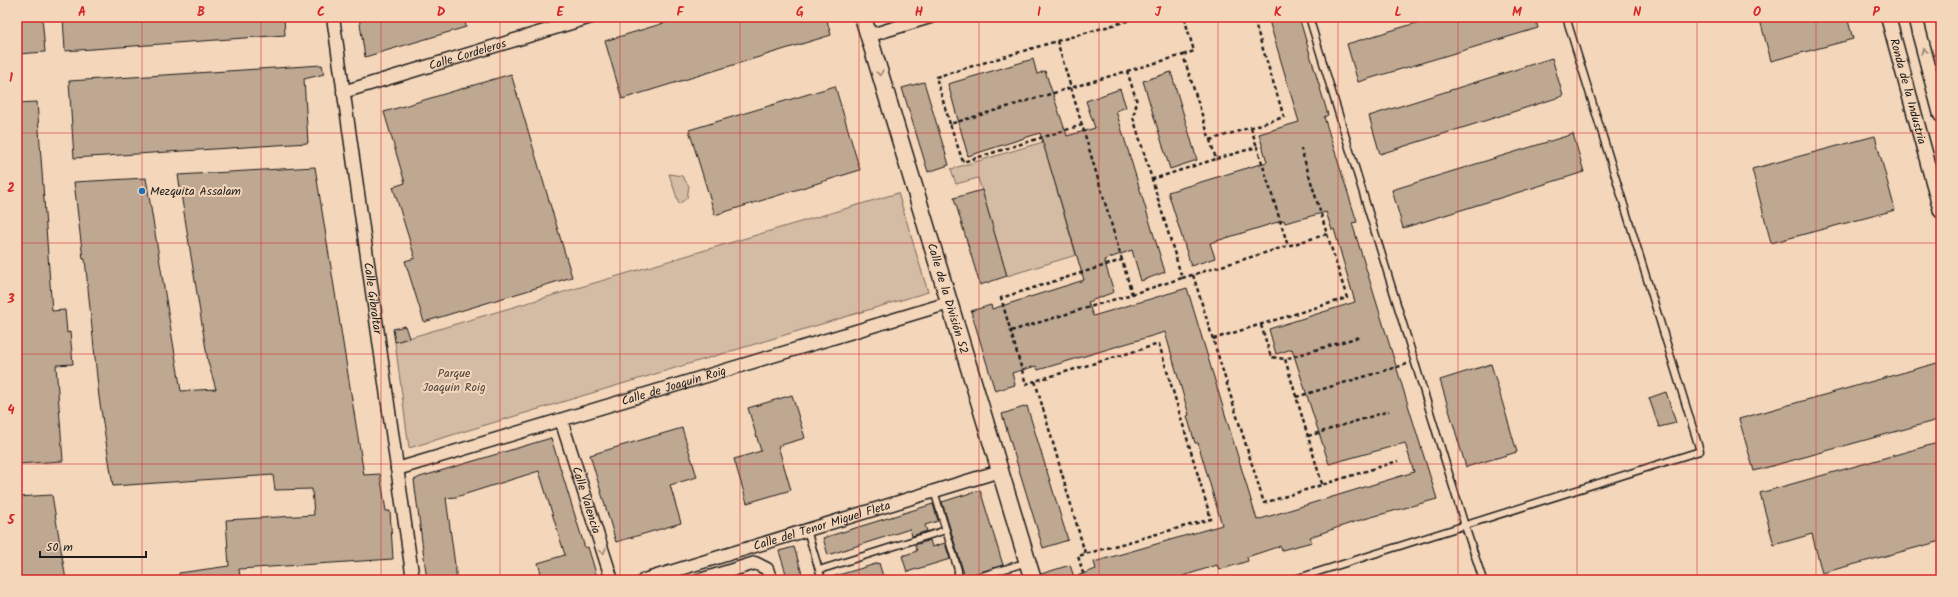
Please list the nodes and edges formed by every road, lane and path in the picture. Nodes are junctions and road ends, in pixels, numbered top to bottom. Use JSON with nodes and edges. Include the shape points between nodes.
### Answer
{"nodes":[{"id":1,"x":333,"y":17,"type":"edge"},
{"id":2,"x":591,"y":17,"type":"edge"},
{"id":3,"x":863,"y":17,"type":"edge"},
{"id":4,"x":930,"y":17,"type":"edge"},
{"id":5,"x":1141,"y":17,"type":"edge"},
{"id":6,"x":1184,"y":17,"type":"edge"},
{"id":7,"x":1253,"y":17,"type":"edge"},
{"id":8,"x":1309,"y":17,"type":"edge"},
{"id":9,"x":1566,"y":17,"type":"edge"},
{"id":10,"x":1888,"y":17,"type":"edge"},
{"id":11,"x":1915,"y":17,"type":"edge"},
{"id":12,"x":868,"y":36,"type":"junction"},
{"id":13,"x":1057,"y":41,"type":"junction"},
{"id":14,"x":1183,"y":55,"type":"junction"},
{"id":15,"x":1127,"y":71,"type":"junction"},
{"id":16,"x":1072,"y":88,"type":"junction"},
{"id":17,"x":343,"y":92,"type":"junction"},
{"id":18,"x":1941,"y":115,"type":"edge"},
{"id":19,"x":950,"y":124,"type":"junction"},
{"id":20,"x":1082,"y":125,"type":"junction"},
{"id":21,"x":1251,"y":128,"type":"junction"},
{"id":22,"x":1210,"y":140,"type":"junction"},
{"id":23,"x":1257,"y":147,"type":"junction"},
{"id":24,"x":1301,"y":149,"type":"dead end"},
{"id":25,"x":1216,"y":159,"type":"junction"},
{"id":26,"x":1152,"y":179,"type":"junction"},
{"id":27,"x":1941,"y":211,"type":"edge"},
{"id":28,"x":1327,"y":234,"type":"junction"},
{"id":29,"x":1288,"y":246,"type":"junction"},
{"id":30,"x":1122,"y":260,"type":"junction"},
{"id":31,"x":1193,"y":275,"type":"junction"},
{"id":32,"x":1182,"y":278,"type":"junction"},
{"id":33,"x":1132,"y":294,"type":"junction"},
{"id":34,"x":949,"y":303,"type":"junction"},
{"id":35,"x":1261,"y":324,"type":"junction"},
{"id":36,"x":1011,"y":331,"type":"junction"},
{"id":37,"x":1359,"y":337,"type":"dead end"},
{"id":38,"x":1213,"y":339,"type":"junction"},
{"id":39,"x":1285,"y":360,"type":"junction"},
{"id":40,"x":1414,"y":362,"type":"junction"},
{"id":41,"x":1035,"y":381,"type":"junction"},
{"id":42,"x":1296,"y":397,"type":"junction"},
{"id":43,"x":1389,"y":411,"type":"dead end"},
{"id":44,"x":561,"y":420,"type":"junction"},
{"id":45,"x":1308,"y":436,"type":"junction"},
{"id":46,"x":1398,"y":461,"type":"dead end"},
{"id":47,"x":397,"y":469,"type":"junction"},
{"id":48,"x":1000,"y":471,"type":"junction"},
{"id":49,"x":1322,"y":484,"type":"junction"},
{"id":50,"x":934,"y":491,"type":"junction"},
{"id":51,"x":1465,"y":526,"type":"junction"},
{"id":52,"x":807,"y":530,"type":"junction"},
{"id":53,"x":946,"y":530,"type":"junction"},
{"id":54,"x":1085,"y":554,"type":"junction"},
{"id":55,"x":1028,"y":562,"type":"junction"},
{"id":56,"x":820,"y":570,"type":"junction"},
{"id":57,"x":413,"y":580,"type":"edge"},
{"id":58,"x":612,"y":580,"type":"edge"},
{"id":59,"x":644,"y":580,"type":"edge"},
{"id":60,"x":700,"y":580,"type":"edge"},
{"id":61,"x":771,"y":580,"type":"edge"},
{"id":62,"x":822,"y":580,"type":"edge"},
{"id":63,"x":958,"y":580,"type":"edge"},
{"id":64,"x":968,"y":580,"type":"edge"},
{"id":65,"x":1033,"y":580,"type":"edge"},
{"id":66,"x":1085,"y":580,"type":"edge"},
{"id":67,"x":1292,"y":580,"type":"edge"},
{"id":68,"x":1484,"y":580,"type":"edge"}],
"edges":[{"from":1,"to":17,"type":"street","name":"Calle Gibraltar"},
{"from":2,"to":17,"type":"street","name":"Calle Cordeleros"},
{"from":3,"to":12,"type":"main road","name":"Calle de la División 52"},
{"from":4,"to":12,"type":"street"},
{"from":5,"to":13,"type":"path"},
{"from":6,"to":14,"type":"path","via":[[1194,51]]},
{"from":7,"to":21,"type":"path","via":[[1284,117]]},
{"from":8,"to":40,"type":"lane"},
{"from":9,"to":51,"type":"lane","via":[[1700,451]]},
{"from":10,"to":27,"type":"street","name":"Ronda de la Industria"},
{"from":18,"to":11,"type":"street","one_way":true},
{"from":12,"to":34,"type":"main road","name":"Calle de la División 52","one_way":true},
{"from":13,"to":16,"type":"path"},
{"from":13,"to":19,"type":"path","via":[[936,78]]},
{"from":14,"to":15,"type":"path"},
{"from":14,"to":22,"type":"path"},
{"from":15,"to":16,"type":"path"},
{"from":15,"to":26,"type":"path","via":[[1137,102],[1134,117]]},
{"from":16,"to":19,"type":"path"},
{"from":16,"to":20,"type":"path"},
{"from":17,"to":47,"type":"street","name":"Calle Gibraltar"},
{"from":19,"to":20,"type":"path","via":[[963,162]]},
{"from":20,"to":30,"type":"path"},
{"from":21,"to":22,"type":"path"},
{"from":21,"to":23,"type":"path"},
{"from":22,"to":25,"type":"path"},
{"from":23,"to":25,"type":"path"},
{"from":23,"to":29,"type":"path"},
{"from":24,"to":28,"type":"path"},
{"from":25,"to":26,"type":"path"},
{"from":26,"to":32,"type":"path"},
{"from":28,"to":29,"type":"path"},
{"from":28,"to":35,"type":"path","via":[[1347,298]]},
{"from":29,"to":31,"type":"path"},
{"from":30,"to":33,"type":"path"},
{"from":30,"to":36,"type":"path","via":[[1001,298]]},
{"from":31,"to":32,"type":"path"},
{"from":31,"to":38,"type":"path"},
{"from":32,"to":33,"type":"path"},
{"from":33,"to":36,"type":"path"},
{"from":34,"to":44,"type":"street","name":"Calle de Joaquin Roig"},
{"from":34,"to":48,"type":"main road","name":"Calle de la División 52"},
{"from":35,"to":38,"type":"path"},
{"from":35,"to":39,"type":"path","via":[[1271,357]]},
{"from":36,"to":41,"type":"path","via":[[1026,384]]},
{"from":37,"to":39,"type":"path"},
{"from":38,"to":49,"type":"path","via":[[1264,503]]},
{"from":39,"to":42,"type":"path"},
{"from":40,"to":42,"type":"path"},
{"from":40,"to":51,"type":"lane"},
{"from":41,"to":54,"type":"path"},
{"from":41,"to":54,"type":"path","via":[[1159,344],[1211,519]]},
{"from":42,"to":45,"type":"path"},
{"from":43,"to":45,"type":"path"},
{"from":44,"to":47,"type":"street","name":"Calle de Joaquin Roig"},
{"from":44,"to":58,"type":"street","name":"Calle Valencia","one_way":true},
{"from":45,"to":49,"type":"path"},
{"from":46,"to":49,"type":"path"},
{"from":47,"to":57,"type":"street","name":"Calle Gibraltar"},
{"from":48,"to":50,"type":"street","name":"Calle del Tenor Miguel Fleta"},
{"from":48,"to":55,"type":"main road","name":"Calle de la División 52"},
{"from":50,"to":52,"type":"street","name":"Calle del Tenor Miguel Fleta"},
{"from":50,"to":53,"type":"lane"},
{"from":51,"to":67,"type":"lane"},
{"from":51,"to":68,"type":"lane"},
{"from":52,"to":56,"type":"lane"},
{"from":52,"to":59,"type":"street","name":"Calle del Tenor Miguel Fleta"},
{"from":53,"to":56,"type":"lane"},
{"from":53,"to":63,"type":"lane","via":[[958,570]]},
{"from":54,"to":66,"type":"path","via":[[1078,556]]},
{"from":55,"to":64,"type":"lane"},
{"from":55,"to":65,"type":"main road","name":"Calle de la División 52"},
{"from":56,"to":62,"type":"lane"},
{"from":60,"to":61,"type":"street","via":[[755,563],[767,568]]}]}
